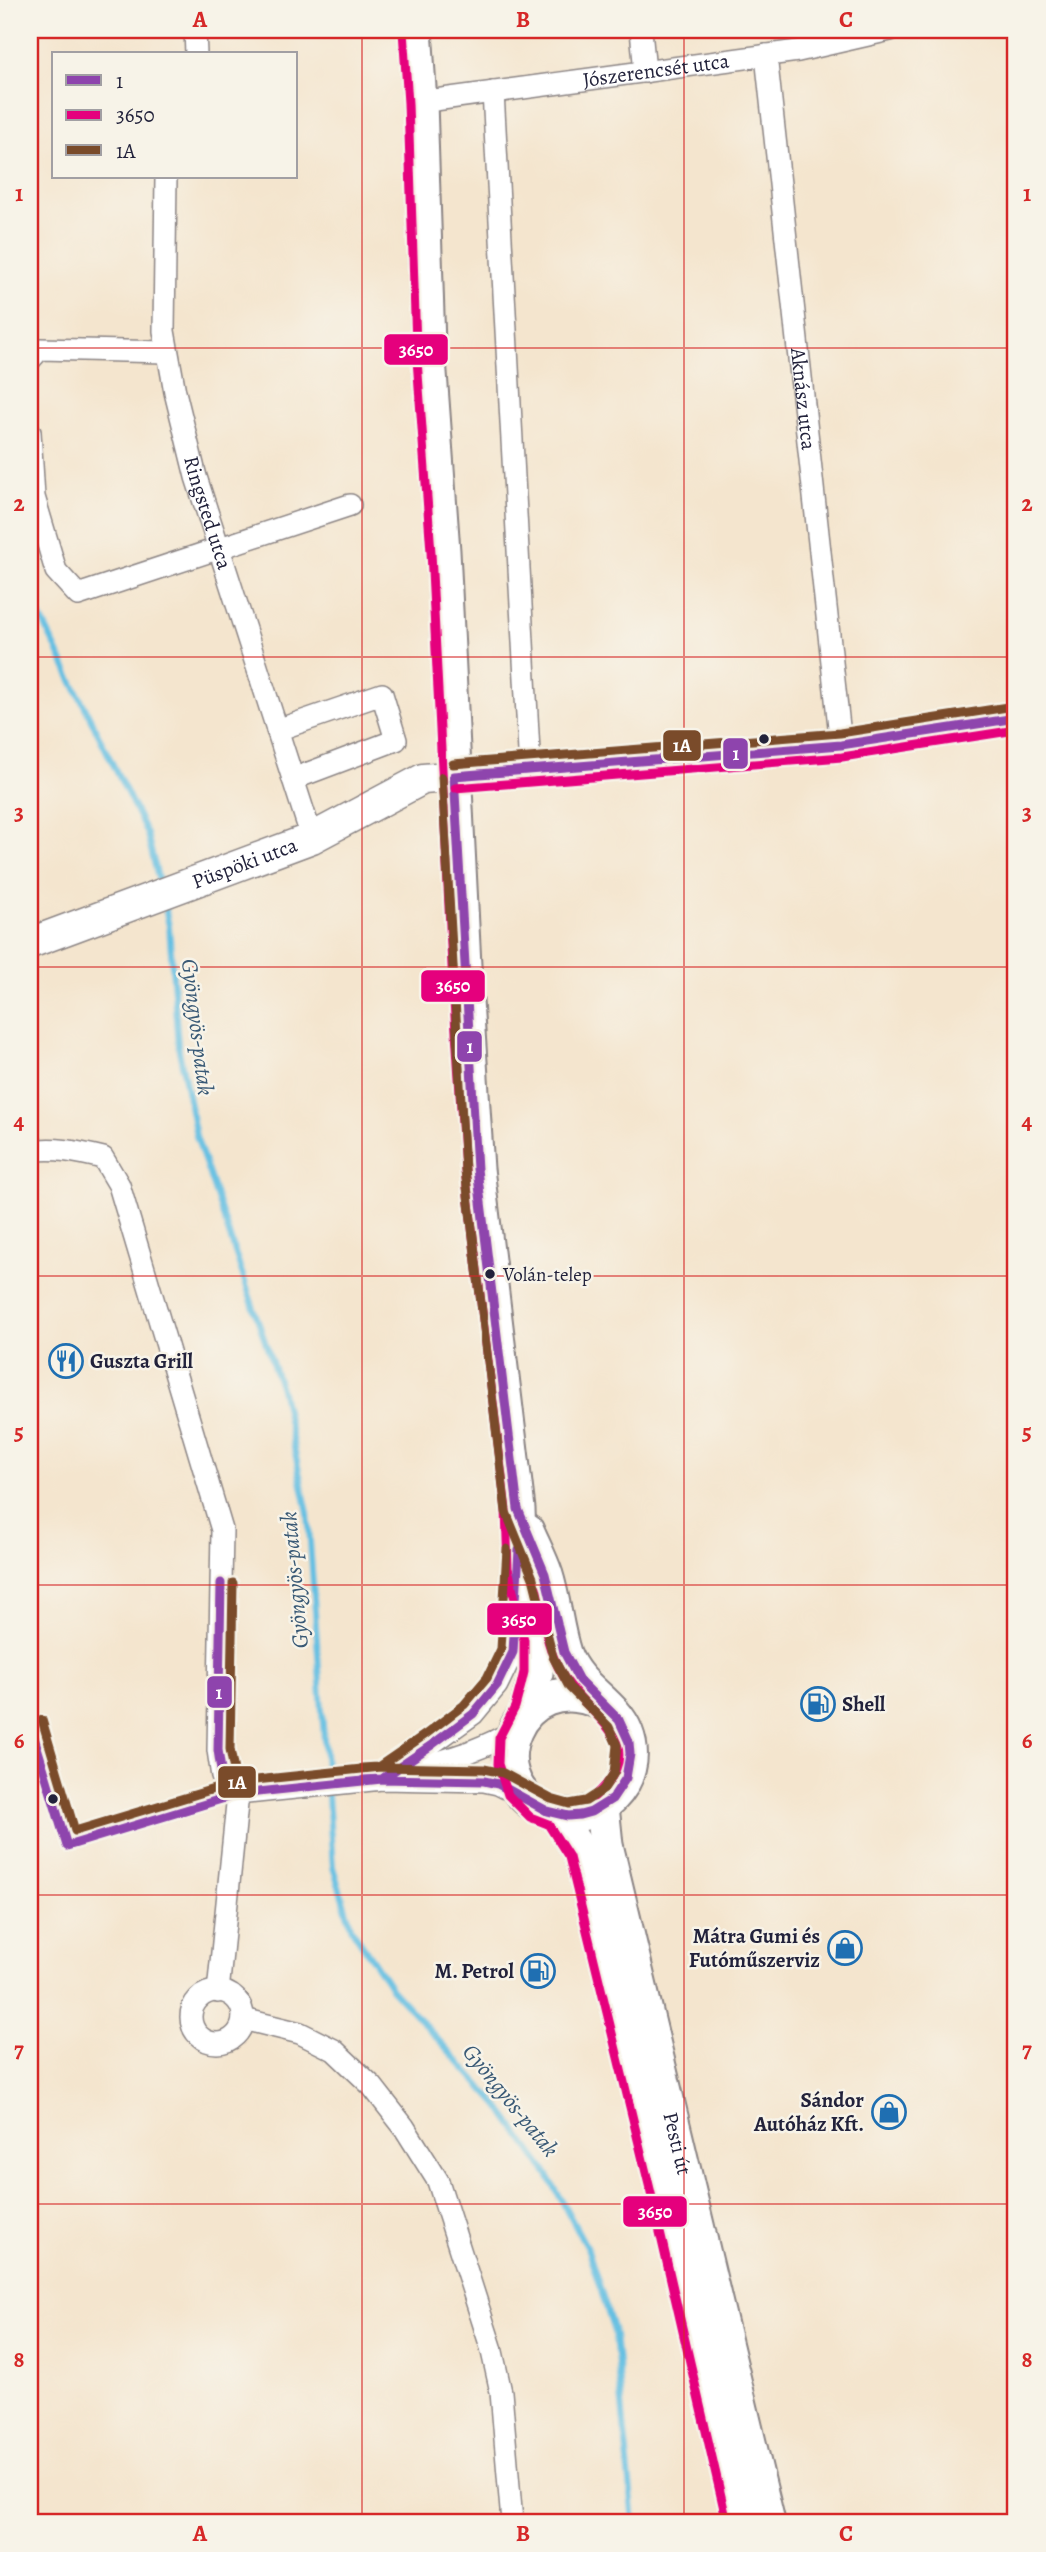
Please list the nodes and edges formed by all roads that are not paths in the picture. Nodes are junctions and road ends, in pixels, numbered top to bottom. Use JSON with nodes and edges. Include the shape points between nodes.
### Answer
{"nodes":[{"id":1,"x":195,"y":30,"type":"edge"},
{"id":2,"x":415,"y":30,"type":"edge"},
{"id":3,"x":641,"y":30,"type":"edge"},
{"id":4,"x":890,"y":30,"type":"edge"},
{"id":5,"x":196,"y":52,"type":"edge"},
{"id":6,"x":766,"y":55,"type":"junction"},
{"id":7,"x":645,"y":72,"type":"junction"},
{"id":8,"x":493,"y":92,"type":"junction"},
{"id":9,"x":420,"y":102,"type":"junction"},
{"id":10,"x":166,"y":178,"type":"edge"},
{"id":11,"x":166,"y":352,"type":"junction"},
{"id":12,"x":30,"y":360,"type":"edge"},
{"id":13,"x":30,"y":432,"type":"edge"},
{"id":14,"x":351,"y":505,"type":"dead end"},
{"id":15,"x":219,"y":547,"type":"junction"},
{"id":16,"x":1016,"y":718,"type":"edge"},
{"id":17,"x":277,"y":730,"type":"junction"},
{"id":18,"x":841,"y":745,"type":"junction"},
{"id":19,"x":530,"y":770,"type":"junction"},
{"id":20,"x":454,"y":776,"type":"junction"},
{"id":21,"x":293,"y":779,"type":"junction"},
{"id":22,"x":312,"y":838,"type":"junction"},
{"id":23,"x":30,"y":943,"type":"edge"},
{"id":24,"x":30,"y":1151,"type":"edge"},
{"id":25,"x":518,"y":1508,"type":"junction"},
{"id":26,"x":520,"y":1566,"type":"junction"},
{"id":27,"x":601,"y":1703,"type":"junction"},
{"id":28,"x":520,"y":1721,"type":"junction"},
{"id":29,"x":374,"y":1779,"type":"junction"},
{"id":30,"x":238,"y":1794,"type":"junction"},
{"id":31,"x":542,"y":1806,"type":"junction"},
{"id":32,"x":602,"y":1806,"type":"junction"},
{"id":33,"x":218,"y":1992,"type":"junction"},
{"id":34,"x":243,"y":2019,"type":"junction"},
{"id":35,"x":512,"y":2522,"type":"edge"},
{"id":36,"x":740,"y":2522,"type":"edge"},
{"id":37,"x":768,"y":2522,"type":"edge"}],
"edges":[{"from":1,"to":5,"type":"street"},
{"from":2,"to":9,"type":"main road","name":"Pesti út"},
{"from":3,"to":7,"type":"street"},
{"from":4,"to":6,"type":"street","name":"Jószerencsét utca"},
{"from":6,"to":7,"type":"street","name":"Jószerencsét utca"},
{"from":6,"to":18,"type":"street","name":"Aknász utca"},
{"from":7,"to":8,"type":"street","name":"Jószerencsét utca"},
{"from":8,"to":9,"type":"street","name":"Jószerencsét utca"},
{"from":8,"to":19,"type":"street"},
{"from":9,"to":20,"type":"main road","name":"Pesti út","via":[[428,345]]},
{"from":10,"to":11,"type":"street","name":"Ringsted utca"},
{"from":11,"to":12,"type":"street","via":[[40,349]]},
{"from":11,"to":15,"type":"street","name":"Ringsted utca","via":[[196,477]]},
{"from":13,"to":15,"type":"street","via":[[34,498],[56,572],[78,595]]},
{"from":14,"to":15,"type":"street"},
{"from":15,"to":17,"type":"street","name":"Ringsted utca"},
{"from":16,"to":18,"type":"street","name":"Püspöki utca"},
{"from":17,"to":21,"type":"street","name":"Ringsted utca"},
{"from":17,"to":21,"type":"street","via":[[382,694],[396,740]]},
{"from":18,"to":19,"type":"street","name":"Püspöki utca"},
{"from":19,"to":20,"type":"street","name":"Püspöki utca"},
{"from":20,"to":22,"type":"street","name":"Püspöki utca","via":[[423,779]]},
{"from":20,"to":25,"type":"main road","name":"Pesti út","via":[[477,1169]]},
{"from":21,"to":22,"type":"street","name":"Ringsted utca"},
{"from":22,"to":23,"type":"street","name":"Püspöki utca"},
{"from":24,"to":30,"type":"street","via":[[48,1148],[103,1158],[123,1196],[222,1530],[218,1750],[222,1777]]},
{"from":25,"to":26,"type":"main road","name":"Pesti út"},
{"from":25,"to":27,"type":"main road","name":"Pesti út","via":[[545,1574],[564,1653]]},
{"from":26,"to":28,"type":"main road","name":"Pesti út","via":[[536,1639],[536,1673]]},
{"from":26,"to":29,"type":"street","via":[[513,1652],[497,1685],[473,1714]]},
{"from":27,"to":28,"type":"main road","via":[[566,1695],[544,1700]]},
{"from":27,"to":32,"type":"main road","name":"Pesti út","via":[[619,1720],[631,1754],[620,1789]]},
{"from":28,"to":29,"type":"street","via":[[496,1742]]},
{"from":28,"to":31,"type":"main road","name":"Pesti út","via":[[509,1751],[510,1762],[519,1788]]},
{"from":29,"to":30,"type":"street"},
{"from":29,"to":31,"type":"street","via":[[484,1781]]},
{"from":30,"to":33,"type":"street"},
{"from":31,"to":32,"type":"main road","via":[[580,1815]]},
{"from":31,"to":36,"type":"main road","name":"Pesti út","via":[[580,1852]]},
{"from":32,"to":37,"type":"main road","name":"Pesti út","via":[[606,1845]]},
{"from":33,"to":34,"type":"street","via":[[236,2000]]},
{"from":33,"to":34,"type":"street","via":[[195,2004],[191,2019],[198,2035],[214,2043],[229,2040]]},
{"from":34,"to":35,"type":"street","via":[[300,2033],[334,2050],[372,2086],[438,2180],[501,2392]]}]}
